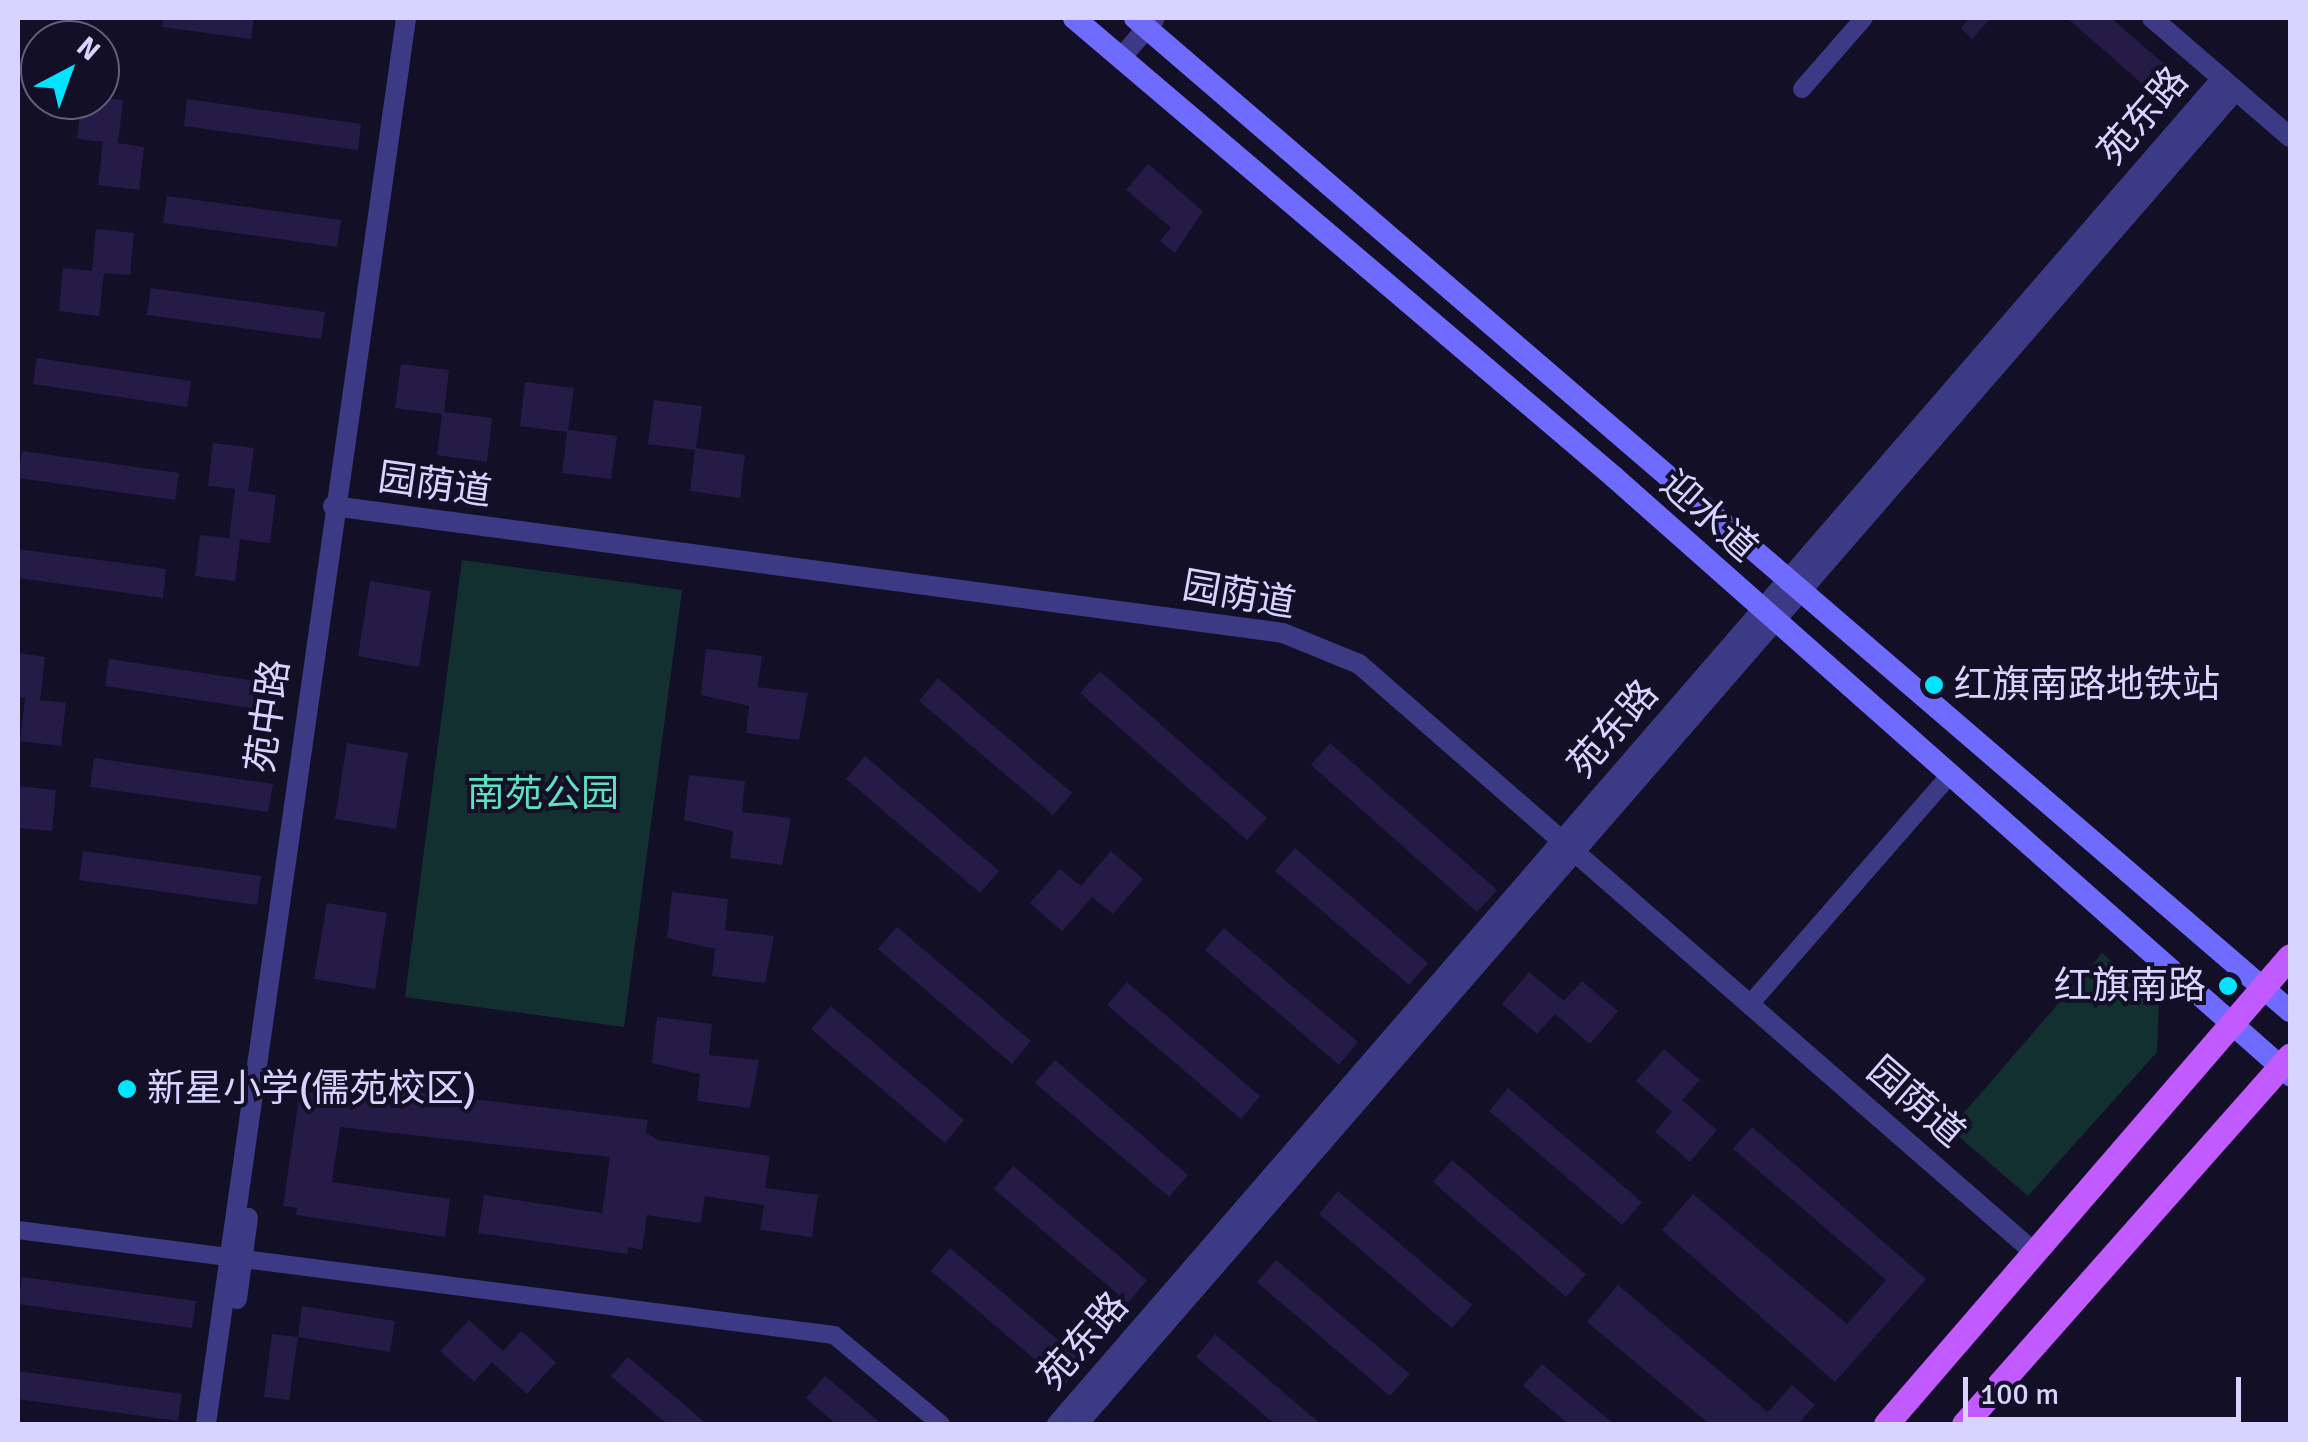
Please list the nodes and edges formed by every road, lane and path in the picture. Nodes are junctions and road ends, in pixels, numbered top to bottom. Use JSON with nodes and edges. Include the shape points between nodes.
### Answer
{"nodes":[{"id":1,"x":406,"y":18,"type":"edge"},
{"id":2,"x":415,"y":18,"type":"edge"},
{"id":3,"x":1074,"y":18,"type":"edge"},
{"id":4,"x":1864,"y":18,"type":"edge"},
{"id":5,"x":2152,"y":18,"type":"edge"},
{"id":6,"x":1145,"y":21,"type":"edge"},
{"id":7,"x":1121,"y":58,"type":"junction"},
{"id":8,"x":2229,"y":84,"type":"junction"},
{"id":9,"x":1802,"y":89,"type":"dead end"},
{"id":10,"x":2290,"y":138,"type":"edge"},
{"id":11,"x":338,"y":507,"type":"junction"},
{"id":12,"x":1798,"y":582,"type":"junction"},
{"id":13,"x":1769,"y":617,"type":"junction"},
{"id":14,"x":1951,"y":774,"type":"junction"},
{"id":15,"x":1570,"y":848,"type":"junction"},
{"id":16,"x":2290,"y":956,"type":"edge"},
{"id":17,"x":2264,"y":987,"type":"junction"},
{"id":18,"x":1752,"y":1003,"type":"junction"},
{"id":19,"x":2290,"y":1011,"type":"edge"},
{"id":20,"x":2232,"y":1024,"type":"junction"},
{"id":21,"x":2287,"y":1065,"type":"edge"},
{"id":22,"x":18,"y":1230,"type":"edge"},
{"id":23,"x":2035,"y":1253,"type":"junction"},
{"id":24,"x":236,"y":1259,"type":"junction"},
{"id":25,"x":206,"y":1424,"type":"edge"},
{"id":26,"x":220,"y":1424,"type":"edge"},
{"id":27,"x":942,"y":1424,"type":"edge"},
{"id":28,"x":1057,"y":1424,"type":"edge"},
{"id":29,"x":1078,"y":1424,"type":"edge"},
{"id":30,"x":1886,"y":1424,"type":"edge"},
{"id":31,"x":1964,"y":1424,"type":"edge"}],
"edges":[{"from":1,"to":11,"type":"street","name":"苑中路"},
{"from":2,"to":11,"type":"street","name":"苑中路"},
{"from":3,"to":7,"type":"main road","name":"迎水道"},
{"from":4,"to":9,"type":"street"},
{"from":5,"to":8,"type":"street"},
{"from":6,"to":7,"type":"street"},
{"from":6,"to":12,"type":"main road","name":"迎水道"},
{"from":7,"to":13,"type":"main road","name":"迎水道"},
{"from":8,"to":10,"type":"street"},
{"from":8,"to":12,"type":"street","name":"苑东路"},
{"from":11,"to":15,"type":"street","name":"园荫道","via":[[1283,633],[1359,664]]},
{"from":11,"to":24,"type":"street","name":"苑中路"},
{"from":12,"to":13,"type":"street","name":"苑东路"},
{"from":12,"to":17,"type":"main road","name":"迎水道"},
{"from":13,"to":14,"type":"main road","name":"迎水道"},
{"from":13,"to":15,"type":"street","name":"苑东路"},
{"from":14,"to":18,"type":"street"},
{"from":14,"to":20,"type":"main road","name":"迎水道"},
{"from":15,"to":18,"type":"street","name":"园荫道"},
{"from":15,"to":28,"type":"street","name":"苑东路"},
{"from":15,"to":29,"type":"street","name":"苑东路"},
{"from":16,"to":17,"type":"main road"},
{"from":17,"to":19,"type":"main road","name":"迎水道"},
{"from":17,"to":20,"type":"main road"},
{"from":18,"to":23,"type":"street","name":"园荫道"},
{"from":20,"to":21,"type":"main road","name":"迎水道"},
{"from":20,"to":23,"type":"main road"},
{"from":21,"to":31,"type":"main road"},
{"from":22,"to":24,"type":"street"},
{"from":23,"to":30,"type":"main road"},
{"from":24,"to":25,"type":"street","name":"苑中路"},
{"from":24,"to":26,"type":"street","name":"苑中路"},
{"from":24,"to":27,"type":"street","via":[[834,1335]]}]}
